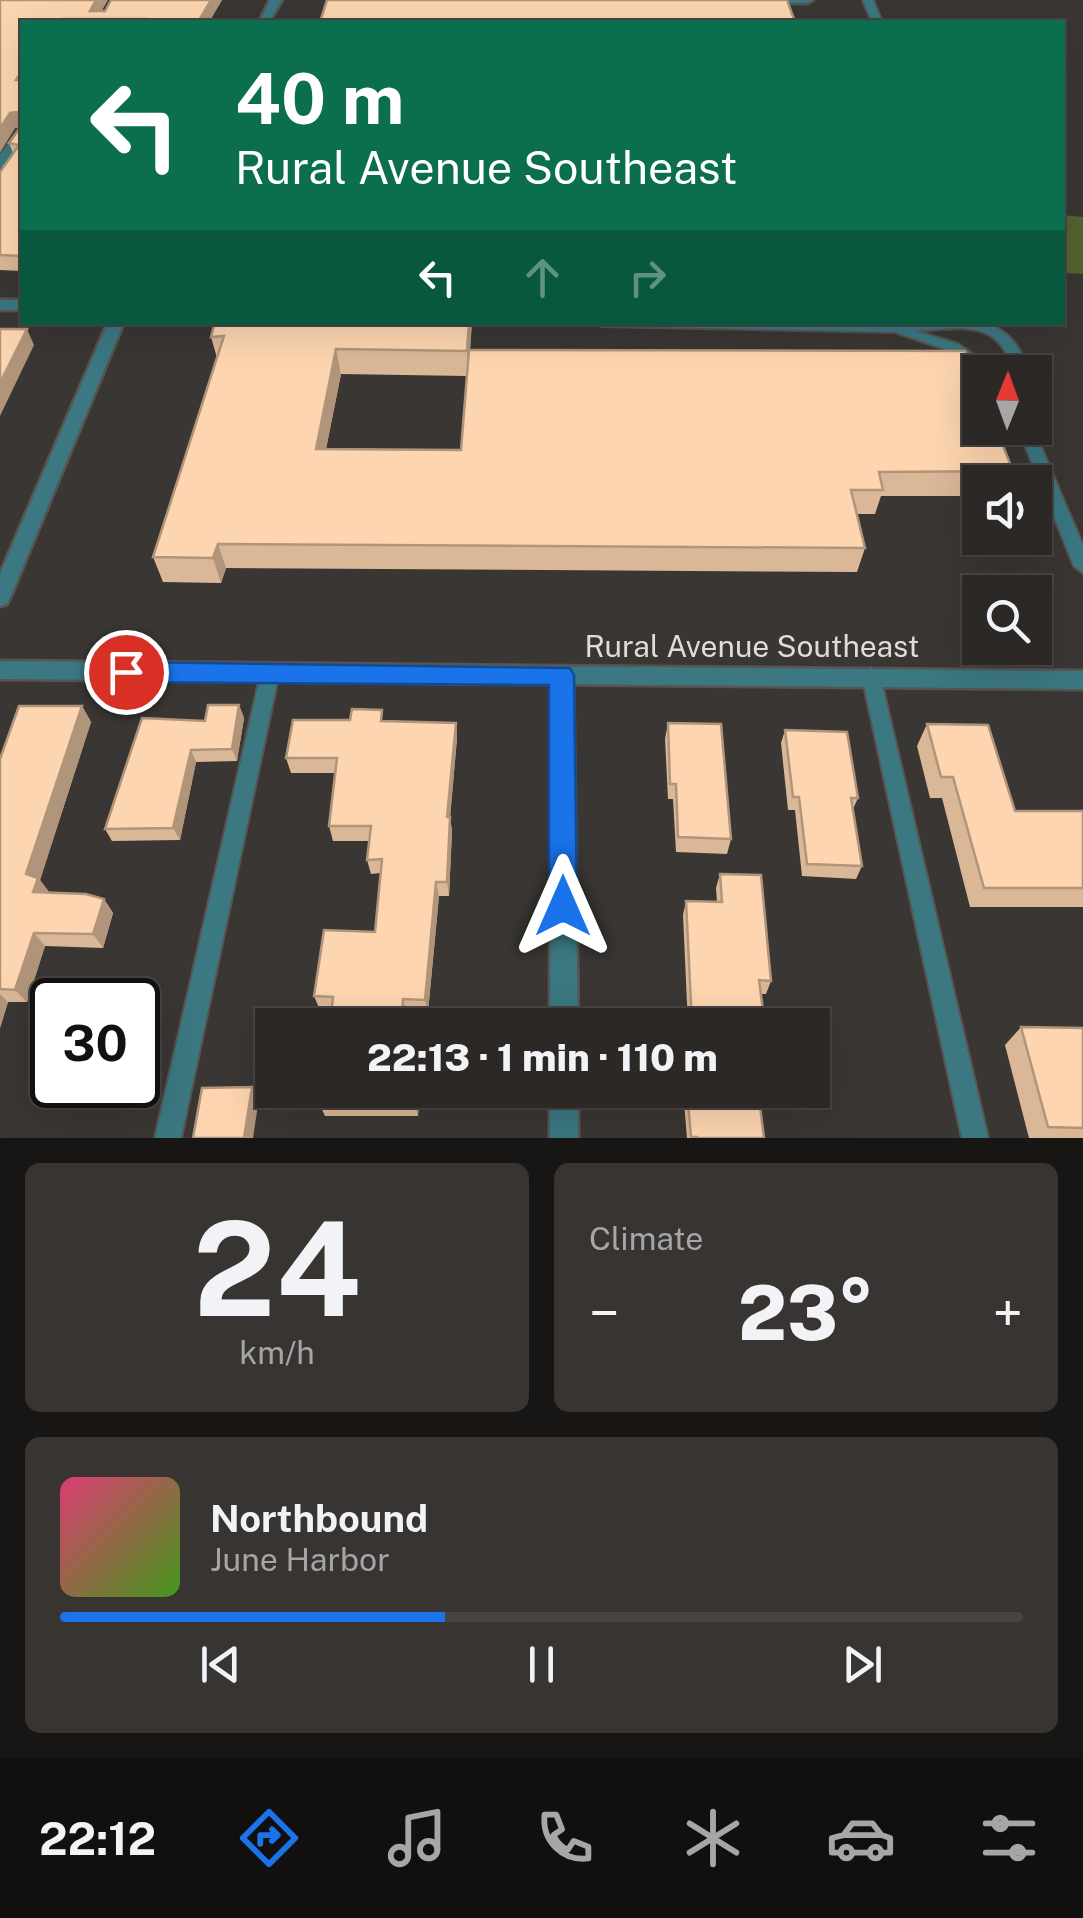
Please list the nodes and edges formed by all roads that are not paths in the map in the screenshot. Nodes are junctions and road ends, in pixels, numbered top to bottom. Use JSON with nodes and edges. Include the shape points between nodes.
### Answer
{"nodes":[{"id":1,"x":755,"y":0,"type":"edge"},
{"id":2,"x":808,"y":0,"type":"edge"},
{"id":3,"x":20,"y":135,"type":"edge"},
{"id":4,"x":0,"y":164,"type":"edge"},
{"id":5,"x":115,"y":325,"type":"edge"},
{"id":6,"x":746,"y":325,"type":"edge"},
{"id":7,"x":918,"y":325,"type":"edge"},
{"id":8,"x":984,"y":325,"type":"edge"},
{"id":9,"x":891,"y":328,"type":"junction"},
{"id":10,"x":965,"y":355,"type":"edge"},
{"id":11,"x":1017,"y":355,"type":"edge"},
{"id":12,"x":1031,"y":445,"type":"edge"},
{"id":13,"x":1083,"y":566,"type":"edge"},
{"id":14,"x":0,"y":598,"type":"edge"},
{"id":15,"x":0,"y":670,"type":"edge"},
{"id":16,"x":270,"y":673,"type":"junction"},
{"id":17,"x":562,"y":675,"type":"junction"},
{"id":18,"x":871,"y":676,"type":"junction"},
{"id":19,"x":1083,"y":680,"type":"edge"},
{"id":20,"x":564,"y":1008,"type":"edge"},
{"id":21,"x":564,"y":1108,"type":"edge"},
{"id":22,"x":168,"y":1138,"type":"edge"},
{"id":23,"x":564,"y":1138,"type":"edge"},
{"id":24,"x":975,"y":1138,"type":"edge"}],
"edges":[{"from":1,"to":2,"type":"street"},
{"from":3,"to":4,"type":"lane"},
{"from":5,"to":14,"type":"street"},
{"from":6,"to":9,"type":"lane"},
{"from":7,"to":9,"type":"lane"},
{"from":8,"to":11,"type":"lane"},
{"from":9,"to":10,"type":"lane"},
{"from":12,"to":13,"type":"lane"},
{"from":15,"to":16,"type":"street","name":"Rural Avenue Southeast"},
{"from":16,"to":17,"type":"street","name":"Rural Avenue Southeast"},
{"from":16,"to":22,"type":"lane"},
{"from":17,"to":18,"type":"street","name":"Rural Avenue Southeast"},
{"from":17,"to":20,"type":"street"},
{"from":18,"to":19,"type":"street","name":"Rural Avenue Southeast"},
{"from":18,"to":24,"type":"lane"},
{"from":21,"to":23,"type":"street"}]}
